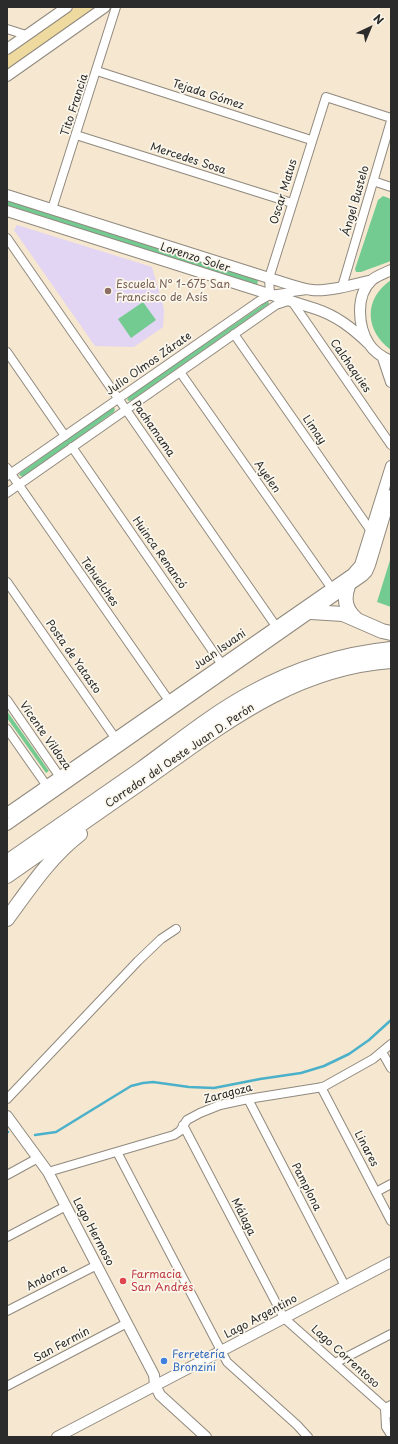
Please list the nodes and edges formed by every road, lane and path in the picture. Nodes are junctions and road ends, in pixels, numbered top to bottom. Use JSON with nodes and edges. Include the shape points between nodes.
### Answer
{"nodes":[{"id":1,"x":66,"y":7,"type":"edge"},
{"id":2,"x":105,"y":7,"type":"edge"},
{"id":3,"x":116,"y":7,"type":"edge"},
{"id":4,"x":7,"y":29,"type":"edge"},
{"id":5,"x":26,"y":35,"type":"junction"},
{"id":6,"x":7,"y":49,"type":"edge"},
{"id":7,"x":97,"y":71,"type":"junction"},
{"id":8,"x":7,"y":76,"type":"edge"},
{"id":9,"x":391,"y":119,"type":"edge"},
{"id":10,"x":76,"y":135,"type":"junction"},
{"id":11,"x":312,"y":140,"type":"junction"},
{"id":12,"x":373,"y":181,"type":"junction"},
{"id":13,"x":391,"y":187,"type":"edge"},
{"id":14,"x":7,"y":194,"type":"edge"},
{"id":15,"x":292,"y":203,"type":"junction"},
{"id":16,"x":52,"y":209,"type":"junction"},
{"id":17,"x":7,"y":211,"type":"edge"},
{"id":18,"x":7,"y":238,"type":"edge"},
{"id":19,"x":391,"y":270,"type":"edge"},
{"id":20,"x":269,"y":278,"type":"junction"},
{"id":21,"x":372,"y":280,"type":"junction"},
{"id":22,"x":342,"y":287,"type":"junction"},
{"id":23,"x":311,"y":290,"type":"junction"},
{"id":24,"x":270,"y":295,"type":"junction"},
{"id":25,"x":291,"y":300,"type":"junction"},
{"id":26,"x":234,"y":334,"type":"junction"},
{"id":27,"x":368,"y":343,"type":"junction"},
{"id":28,"x":7,"y":352,"type":"edge"},
{"id":29,"x":387,"y":359,"type":"edge"},
{"id":30,"x":180,"y":372,"type":"junction"},
{"id":31,"x":391,"y":382,"type":"edge"},
{"id":32,"x":118,"y":398,"type":"junction"},
{"id":33,"x":126,"y":410,"type":"junction"},
{"id":34,"x":65,"y":436,"type":"junction"},
{"id":35,"x":391,"y":445,"type":"edge"},
{"id":36,"x":72,"y":447,"type":"junction"},
{"id":37,"x":391,"y":466,"type":"edge"},
{"id":38,"x":8,"y":473,"type":"edge"},
{"id":39,"x":18,"y":484,"type":"junction"},
{"id":40,"x":7,"y":492,"type":"edge"},
{"id":41,"x":391,"y":495,"type":"edge"},
{"id":42,"x":375,"y":533,"type":"junction"},
{"id":43,"x":7,"y":582,"type":"edge"},
{"id":44,"x":348,"y":586,"type":"junction"},
{"id":45,"x":334,"y":591,"type":"junction"},
{"id":46,"x":311,"y":612,"type":"junction"},
{"id":47,"x":296,"y":613,"type":"junction"},
{"id":48,"x":360,"y":622,"type":"junction"},
{"id":49,"x":278,"y":630,"type":"junction"},
{"id":50,"x":391,"y":633,"type":"edge"},
{"id":51,"x":391,"y":649,"type":"edge"},
{"id":52,"x":391,"y":661,"type":"edge"},
{"id":53,"x":224,"y":667,"type":"junction"},
{"id":54,"x":7,"y":700,"type":"edge"},
{"id":55,"x":171,"y":704,"type":"junction"},
{"id":56,"x":8,"y":732,"type":"edge"},
{"id":57,"x":118,"y":741,"type":"junction"},
{"id":58,"x":62,"y":780,"type":"junction"},
{"id":59,"x":136,"y":786,"type":"junction"},
{"id":60,"x":49,"y":789,"type":"junction"},
{"id":61,"x":7,"y":813,"type":"edge"},
{"id":62,"x":7,"y":825,"type":"edge"},
{"id":63,"x":7,"y":862,"type":"edge"},
{"id":64,"x":7,"y":876,"type":"edge"},
{"id":65,"x":7,"y":918,"type":"edge"},
{"id":66,"x":176,"y":929,"type":"dead end"},
{"id":67,"x":391,"y":1044,"type":"edge"},
{"id":68,"x":382,"y":1052,"type":"junction"},
{"id":69,"x":391,"y":1068,"type":"edge"},
{"id":70,"x":321,"y":1087,"type":"junction"},
{"id":71,"x":7,"y":1098,"type":"edge"},
{"id":72,"x":248,"y":1099,"type":"junction"},
{"id":73,"x":7,"y":1116,"type":"edge"},
{"id":74,"x":183,"y":1125,"type":"junction"},
{"id":75,"x":117,"y":1152,"type":"junction"},
{"id":76,"x":38,"y":1158,"type":"junction"},
{"id":77,"x":48,"y":1172,"type":"junction"},
{"id":78,"x":7,"y":1175,"type":"edge"},
{"id":79,"x":391,"y":1184,"type":"edge"},
{"id":80,"x":376,"y":1192,"type":"junction"},
{"id":81,"x":66,"y":1206,"type":"junction"},
{"id":82,"x":391,"y":1221,"type":"edge"},
{"id":83,"x":7,"y":1237,"type":"edge"},
{"id":84,"x":391,"y":1262,"type":"edge"},
{"id":85,"x":97,"y":1265,"type":"junction"},
{"id":86,"x":345,"y":1286,"type":"junction"},
{"id":87,"x":7,"y":1311,"type":"edge"},
{"id":88,"x":284,"y":1318,"type":"junction"},
{"id":89,"x":127,"y":1323,"type":"junction"},
{"id":90,"x":391,"y":1334,"type":"edge"},
{"id":91,"x":220,"y":1351,"type":"junction"},
{"id":92,"x":335,"y":1363,"type":"junction"},
{"id":93,"x":7,"y":1386,"type":"edge"},
{"id":94,"x":155,"y":1386,"type":"junction"},
{"id":95,"x":389,"y":1409,"type":"edge"},
{"id":96,"x":391,"y":1435,"type":"edge"},
{"id":97,"x":57,"y":1437,"type":"edge"},
{"id":98,"x":206,"y":1437,"type":"edge"},
{"id":99,"x":308,"y":1437,"type":"edge"}],
"edges":[{"from":1,"to":5,"type":"street"},
{"from":2,"to":8,"type":"street"},
{"from":3,"to":7,"type":"street","name":"Tito Francia"},
{"from":4,"to":5,"type":"street"},
{"from":5,"to":6,"type":"street"},
{"from":7,"to":10,"type":"street","name":"Tito Francia"},
{"from":7,"to":11,"type":"street","name":"Tejada Gómez"},
{"from":9,"to":11,"type":"street","name":"Oscar Matus","via":[[326,97]]},
{"from":9,"to":12,"type":"street","name":"Ángel Bustelo"},
{"from":10,"to":15,"type":"street","name":"Mercedes Sosa"},
{"from":10,"to":16,"type":"street","name":"Tito Francia"},
{"from":11,"to":15,"type":"street","name":"Oscar Matus"},
{"from":12,"to":13,"type":"street"},
{"from":12,"to":22,"type":"street","name":"Ángel Bustelo"},
{"from":14,"to":16,"type":"street","name":"Lorenzo Soler"},
{"from":15,"to":20,"type":"street","name":"Oscar Matus"},
{"from":16,"to":20,"type":"street","name":"Lorenzo Soler"},
{"from":17,"to":24,"type":"street","name":"Lorenzo Soler"},
{"from":18,"to":32,"type":"street","name":"Pachamama"},
{"from":19,"to":21,"type":"street","name":"Lorenzo Soler"},
{"from":20,"to":23,"type":"street","name":"Lorenzo Soler"},
{"from":20,"to":24,"type":"street","name":"Oscar Matus"},
{"from":21,"to":22,"type":"street","name":"Lorenzo Soler"},
{"from":21,"to":27,"type":"street","via":[[361,300],[360,312]]},
{"from":22,"to":23,"type":"street","name":"Lorenzo Soler"},
{"from":23,"to":24,"type":"street","name":"Julio Olmos Zárate"},
{"from":24,"to":25,"type":"street","name":"Lorenzo Soler"},
{"from":24,"to":32,"type":"street","name":"Julio Olmos Zárate"},
{"from":25,"to":26,"type":"street","via":[[276,305]]},
{"from":25,"to":27,"type":"street","name":"Lorenzo Soler","via":[[329,313],[348,325]]},
{"from":25,"to":35,"type":"street","name":"Calchaquies"},
{"from":26,"to":30,"type":"street"},
{"from":26,"to":42,"type":"street","name":"Limay"},
{"from":27,"to":29,"type":"street","name":"Lorenzo Soler","via":[[375,352]]},
{"from":28,"to":34,"type":"street"},
{"from":29,"to":31,"type":"street"},
{"from":30,"to":33,"type":"street"},
{"from":30,"to":45,"type":"street","name":"Ayelen"},
{"from":32,"to":33,"type":"street","name":"Pachamama"},
{"from":32,"to":34,"type":"street","name":"Julio Olmos Zárate"},
{"from":33,"to":36,"type":"street"},
{"from":33,"to":49,"type":"street","name":"Pachamama"},
{"from":34,"to":38,"type":"street","name":"Julio Olmos Zárate"},
{"from":36,"to":39,"type":"street"},
{"from":36,"to":53,"type":"street","name":"Huinca Renancó"},
{"from":37,"to":42,"type":"street","name":"Juan Isuani"},
{"from":38,"to":39,"type":"street","name":"Tehuelches"},
{"from":39,"to":40,"type":"street"},
{"from":39,"to":55,"type":"street","name":"Tehuelches"},
{"from":41,"to":42,"type":"street","name":"Juan Isuani"},
{"from":42,"to":44,"type":"street","name":"Juan Isuani","via":[[367,572]]},
{"from":42,"to":45,"type":"street","name":"Juan Isuani","via":[[360,565]]},
{"from":43,"to":57,"type":"street","name":"Posta de Yatasto"},
{"from":44,"to":45,"type":"street","name":"Juan Isuani"},
{"from":44,"to":48,"type":"highway","via":[[346,606],[350,614]]},
{"from":45,"to":46,"type":"street","name":"Juan Isuani"},
{"from":45,"to":47,"type":"street","name":"Juan Isuani"},
{"from":46,"to":47,"type":"street"},
{"from":46,"to":48,"type":"highway","via":[[344,614]]},
{"from":46,"to":49,"type":"street","name":"Juan Isuani"},
{"from":47,"to":49,"type":"street","name":"Juan Isuani"},
{"from":48,"to":50,"type":"highway"},
{"from":49,"to":53,"type":"street","name":"Juan Isuani"},
{"from":51,"to":63,"type":"highway","name":"Corredor del Oeste Juan D. Perón","via":[[321,663],[285,676],[250,694]]},
{"from":52,"to":59,"type":"highway","name":"Corredor del Oeste Juan D. Perón","via":[[357,665],[318,676],[271,696],[221,726]]},
{"from":53,"to":55,"type":"street","name":"Juan Isuani"},
{"from":54,"to":58,"type":"street","name":"Vicente Vildoza"},
{"from":55,"to":57,"type":"street","name":"Juan Isuani"},
{"from":56,"to":60,"type":"street"},
{"from":57,"to":58,"type":"street","name":"Juan Isuani"},
{"from":58,"to":60,"type":"street","name":"Juan Isuani"},
{"from":59,"to":64,"type":"highway","name":"Corredor del Oeste Juan D. Perón"},
{"from":59,"to":65,"type":"highway","via":[[56,856]]},
{"from":60,"to":61,"type":"street","name":"Juan Isuani"},
{"from":60,"to":62,"type":"street","name":"Juan Isuani"},
{"from":66,"to":71,"type":"street","via":[[161,939],[138,961]]},
{"from":67,"to":68,"type":"street","name":"Zaragoza"},
{"from":68,"to":69,"type":"street"},
{"from":68,"to":70,"type":"street","name":"Zaragoza"},
{"from":70,"to":72,"type":"street","name":"Zaragoza"},
{"from":70,"to":80,"type":"street","name":"Linares"},
{"from":72,"to":74,"type":"street","name":"Zaragoza","via":[[206,1110],[187,1120]]},
{"from":72,"to":86,"type":"street","name":"Pamplona"},
{"from":73,"to":76,"type":"street","name":"Lago Hermoso"},
{"from":74,"to":75,"type":"street","name":"Zaragoza","via":[[174,1135]]},
{"from":74,"to":88,"type":"street","name":"Málaga"},
{"from":75,"to":77,"type":"street","name":"Zaragoza"},
{"from":75,"to":91,"type":"street"},
{"from":76,"to":77,"type":"street","name":"Lago Hermoso"},
{"from":76,"to":78,"type":"street"},
{"from":77,"to":81,"type":"street","name":"Lago Hermoso"},
{"from":79,"to":80,"type":"street"},
{"from":80,"to":82,"type":"street","name":"Linares"},
{"from":81,"to":83,"type":"street"},
{"from":81,"to":85,"type":"street","name":"Lago Hermoso"},
{"from":84,"to":86,"type":"street","name":"Lago Argentino"},
{"from":85,"to":87,"type":"street","name":"Andorra"},
{"from":85,"to":89,"type":"street","name":"Lago Hermoso"},
{"from":86,"to":88,"type":"street","name":"Lago Argentino"},
{"from":88,"to":91,"type":"street","name":"Lago Argentino"},
{"from":88,"to":92,"type":"street","name":"Lago Correntoso"},
{"from":89,"to":93,"type":"street","name":"San Fermín"},
{"from":89,"to":94,"type":"street","name":"Lago Hermoso","via":[[154,1375]]},
{"from":90,"to":92,"type":"street"},
{"from":91,"to":94,"type":"street","name":"Lago Argentino"},
{"from":91,"to":99,"type":"street","via":[[227,1362]]},
{"from":92,"to":95,"type":"street","name":"Lago Correntoso"},
{"from":94,"to":97,"type":"street","name":"Lago Argentino"},
{"from":94,"to":98,"type":"street","name":"Lago Hermoso","via":[[160,1395]]},
{"from":95,"to":96,"type":"street","via":[[386,1427]]}]}
